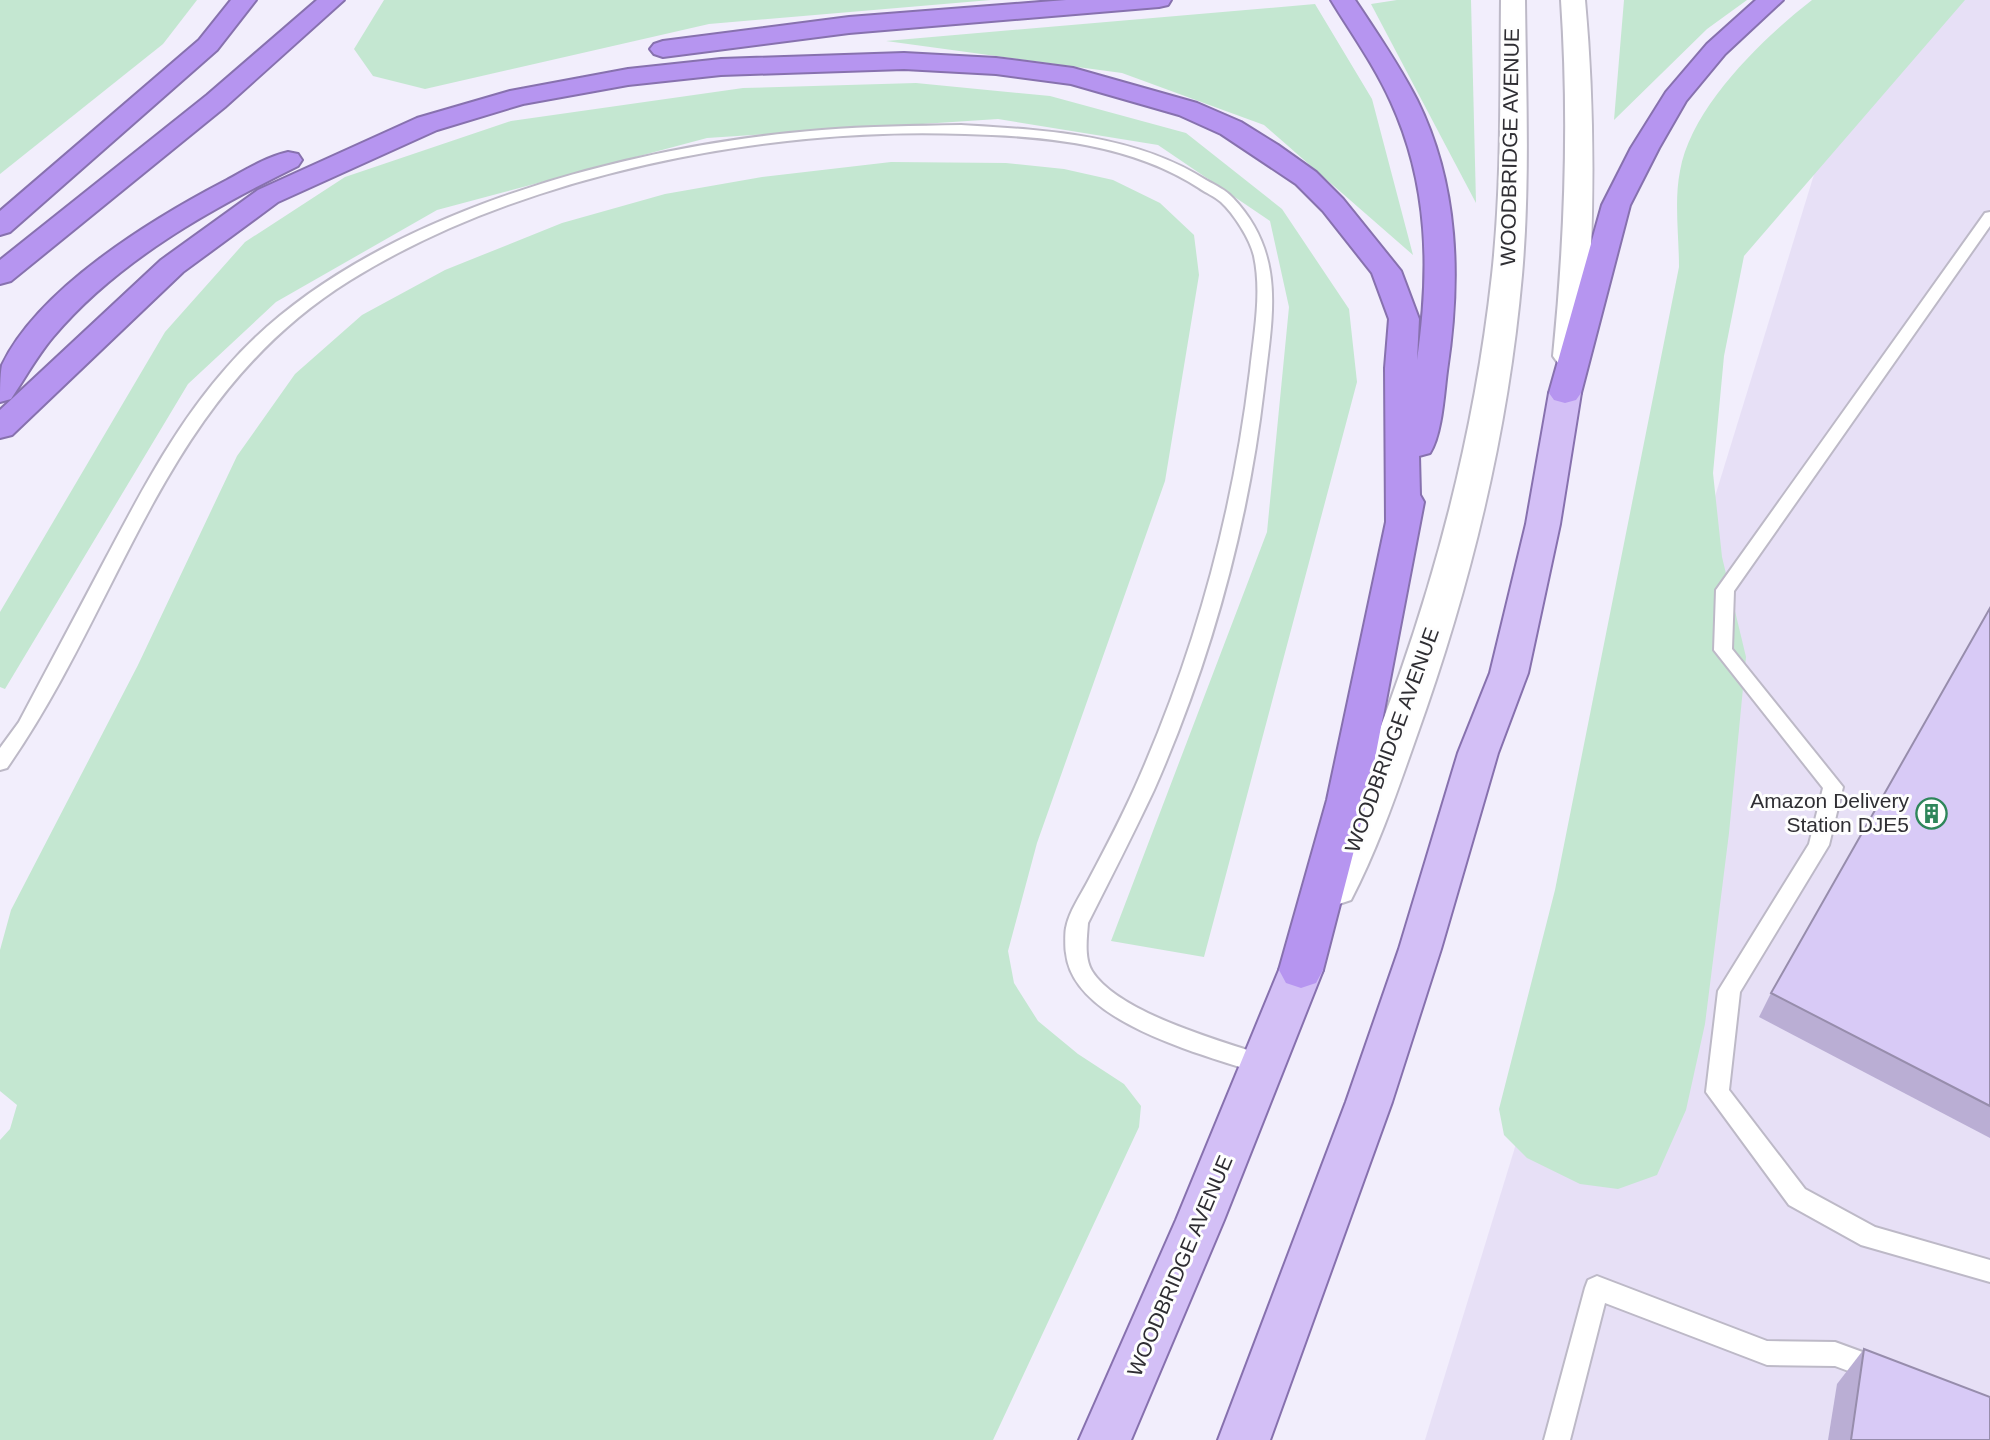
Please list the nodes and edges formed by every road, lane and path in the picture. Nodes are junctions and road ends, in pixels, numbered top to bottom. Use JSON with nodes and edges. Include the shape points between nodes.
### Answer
{"nodes":[{"id":1,"x":244,"y":0,"type":"edge"},
{"id":2,"x":332,"y":0,"type":"edge"},
{"id":3,"x":1159,"y":0,"type":"edge"},
{"id":4,"x":1513,"y":0,"type":"edge"},
{"id":5,"x":1573,"y":0,"type":"edge"},
{"id":6,"x":1771,"y":0,"type":"edge"},
{"id":7,"x":1345,"y":6,"type":"edge"},
{"id":8,"x":346,"y":133,"type":"dead end"},
{"id":9,"x":312,"y":148,"type":"dead end"},
{"id":10,"x":1990,"y":216,"type":"edge"},
{"id":11,"x":0,"y":226,"type":"edge"},
{"id":12,"x":0,"y":275,"type":"edge"},
{"id":13,"x":0,"y":392,"type":"edge"},
{"id":14,"x":1565,"y":393,"type":"junction"},
{"id":15,"x":0,"y":428,"type":"edge"},
{"id":16,"x":1403,"y":525,"type":"junction"},
{"id":17,"x":0,"y":763,"type":"edge"},
{"id":18,"x":1301,"y":970,"type":"junction"},
{"id":19,"x":1264,"y":1065,"type":"junction"},
{"id":20,"x":1990,"y":1271,"type":"edge"},
{"id":21,"x":1902,"y":1379,"type":"edge"},
{"id":22,"x":1105,"y":1440,"type":"edge"},
{"id":23,"x":1244,"y":1440,"type":"edge"},
{"id":24,"x":1558,"y":1440,"type":"edge"}],
"edges":[{"from":1,"to":11,"type":"highway","via":[[208,45]]},
{"from":2,"to":12,"type":"highway","via":[[216,101]]},
{"from":3,"to":8,"type":"highway","via":[[849,24],[636,53],[495,85]]},
{"from":4,"to":18,"type":"main road","name":"WOODBRIDGE AVENUE","via":[[1513,172],[1507,275],[1468,513],[1429,650],[1374,800]]},
{"from":5,"to":14,"type":"main road","via":[[1581,87],[1581,178]]},
{"from":6,"to":14,"type":"highway","via":[[1716,49],[1675,98],[1645,148],[1616,205]]},
{"from":7,"to":16,"type":"highway","via":[[1405,103],[1435,192],[1441,244],[1442,296],[1434,366]]},
{"from":9,"to":13,"type":"highway","via":[[168,226],[90,281],[42,330]]},
{"from":10,"to":20,"type":"lane","via":[[1725,590],[1723,650],[1833,787],[1819,845],[1729,991],[1717,1092],[1797,1197],[1870,1237]]},
{"from":14,"to":23,"type":"main road","via":[[1543,524],[1509,673],[1478,753],[1424,938],[1369,1102]]},
{"from":15,"to":16,"type":"highway","via":[[172,266],[257,204],[426,124],[519,97],[628,77],[721,67],[904,61],[996,66],[1073,76],[1188,109],[1268,151],[1306,178],[1333,205],[1387,271],[1404,319]]},
{"from":16,"to":18,"type":"highway","via":[[1348,800]]},
{"from":17,"to":19,"type":"lane","via":[[26,726],[163,467],[198,415],[235,368],[283,321],[341,279],[406,244],[534,192],[701,150],[844,132],[927,129],[993,131],[1122,147],[1200,178],[1248,223],[1261,250],[1260,352],[1252,434],[1236,519],[1201,639],[1152,771],[1077,923],[1075,950],[1084,976],[1102,996],[1128,1013]]},
{"from":18,"to":19,"type":"main road","name":"WOODBRIDGE AVENUE"},
{"from":19,"to":22,"type":"main road","name":"WOODBRIDGE AVENUE"},
{"from":21,"to":24,"type":"lane","via":[[1835,1354],[1767,1353],[1597,1288]]}]}
